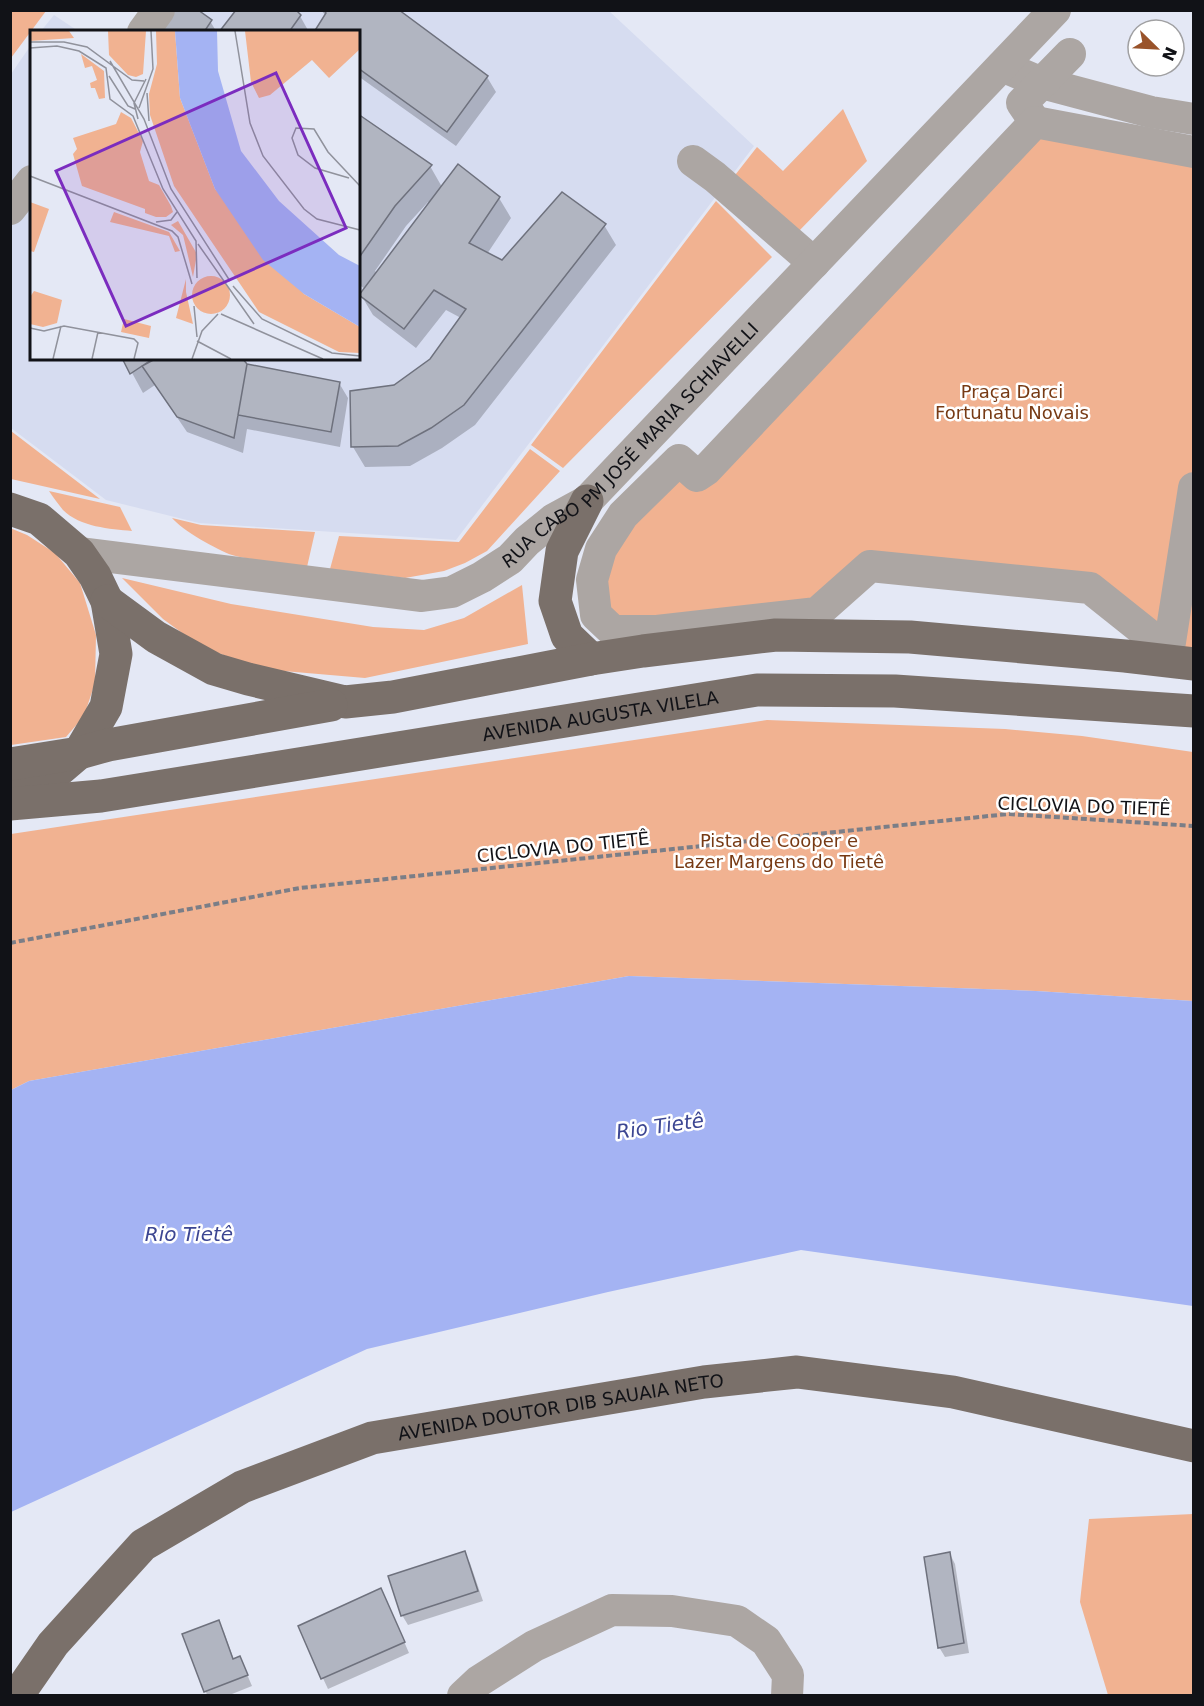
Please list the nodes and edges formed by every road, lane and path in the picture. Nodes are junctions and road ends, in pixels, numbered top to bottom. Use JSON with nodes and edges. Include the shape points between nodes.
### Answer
{"nodes":[{"id":1,"x":159,"y":10,"type":"edge"},
{"id":2,"x":1054,"y":10,"type":"edge"},
{"id":3,"x":144,"y":30,"type":"edge"},
{"id":4,"x":1070,"y":54,"type":"dead end"},
{"id":5,"x":1002,"y":66,"type":"junction"},
{"id":6,"x":1041,"y":83,"type":"junction"},
{"id":7,"x":1194,"y":119,"type":"edge"},
{"id":8,"x":1035,"y":122,"type":"junction"},
{"id":9,"x":1194,"y":152,"type":"edge"},
{"id":10,"x":693,"y":161,"type":"dead end"},
{"id":11,"x":30,"y":184,"type":"edge"},
{"id":12,"x":10,"y":209,"type":"edge"},
{"id":13,"x":814,"y":263,"type":"junction"},
{"id":14,"x":1194,"y":488,"type":"edge"},
{"id":15,"x":586,"y":501,"type":"junction"},
{"id":16,"x":10,"y":509,"type":"edge"},
{"id":17,"x":79,"y":553,"type":"junction"},
{"id":18,"x":107,"y":601,"type":"junction"},
{"id":19,"x":591,"y":659,"type":"junction"},
{"id":20,"x":1194,"y":664,"type":"edge"},
{"id":21,"x":1002,"y":699,"type":"junction"},
{"id":22,"x":345,"y":702,"type":"junction"},
{"id":23,"x":1194,"y":711,"type":"edge"},
{"id":24,"x":1194,"y":731,"type":"edge"},
{"id":25,"x":79,"y":753,"type":"junction"},
{"id":26,"x":10,"y":764,"type":"edge"},
{"id":27,"x":10,"y":798,"type":"edge"},
{"id":28,"x":10,"y":804,"type":"edge"},
{"id":29,"x":1194,"y":826,"type":"edge"},
{"id":30,"x":10,"y":943,"type":"edge"},
{"id":31,"x":1194,"y":1446,"type":"edge"},
{"id":32,"x":16,"y":1695,"type":"edge"},
{"id":33,"x":463,"y":1695,"type":"edge"},
{"id":34,"x":787,"y":1695,"type":"edge"}],
"edges":[{"from":1,"to":3,"type":"street"},
{"from":2,"to":5,"type":"street","name":"RUA CABO PM JOSÉ MARIA SCHIAVELLI"},
{"from":4,"to":6,"type":"street"},
{"from":5,"to":6,"type":"street"},
{"from":5,"to":13,"type":"street","name":"RUA CABO PM JOSÉ MARIA SCHIAVELLI"},
{"from":6,"to":7,"type":"street","via":[[1151,112]]},
{"from":6,"to":8,"type":"street","via":[[1022,103]]},
{"from":8,"to":9,"type":"street"},
{"from":8,"to":14,"type":"street","via":[[706,470],[697,476],[680,460],[623,515],[601,549],[592,580],[596,615],[613,631],[657,631],[817,613],[870,566],[1090,588],[1154,639],[1170,642]]},
{"from":10,"to":13,"type":"street"},
{"from":11,"to":12,"type":"street"},
{"from":13,"to":15,"type":"street","name":"RUA CABO PM JOSÉ MARIA SCHIAVELLI"},
{"from":15,"to":17,"type":"street","name":"RUA CABO PM JOSÉ MARIA SCHIAVELLI","via":[[554,519],[510,560],[482,578],[452,592],[422,596]]},
{"from":15,"to":19,"type":"main road","via":[[562,551],[555,601],[567,636]]},
{"from":16,"to":17,"type":"main road","via":[[39,519]]},
{"from":17,"to":18,"type":"main road"},
{"from":18,"to":22,"type":"main road","via":[[156,637],[214,669]]},
{"from":18,"to":25,"type":"main road","via":[[116,654],[106,707]]},
{"from":19,"to":20,"type":"main road","via":[[776,635],[910,638]]},
{"from":19,"to":22,"type":"main road","via":[[393,697]]},
{"from":21,"to":23,"type":"main road","name":"AVENIDA AUGUSTA VILELA"},
{"from":21,"to":24,"type":"main road"},
{"from":21,"to":28,"type":"main road","name":"AVENIDA AUGUSTA VILELA","via":[[895,691],[757,690],[101,796]]},
{"from":22,"to":25,"type":"main road"},
{"from":25,"to":26,"type":"main road"},
{"from":25,"to":27,"type":"main road","via":[[38,788]]},
{"from":29,"to":30,"type":"path","name":"CICLOVIA DO TIETÊ","via":[[1008,814],[300,888]]},
{"from":31,"to":32,"type":"main road","name":"AVENIDA DOUTOR DIB SAUAIA NETO","via":[[953,1392],[797,1372],[704,1382],[372,1438],[242,1487],[143,1545],[53,1644]]},
{"from":33,"to":34,"type":"street","via":[[478,1681],[534,1646],[612,1610],[622,1610],[672,1611],[737,1621],[766,1641],[788,1676]]}]}
